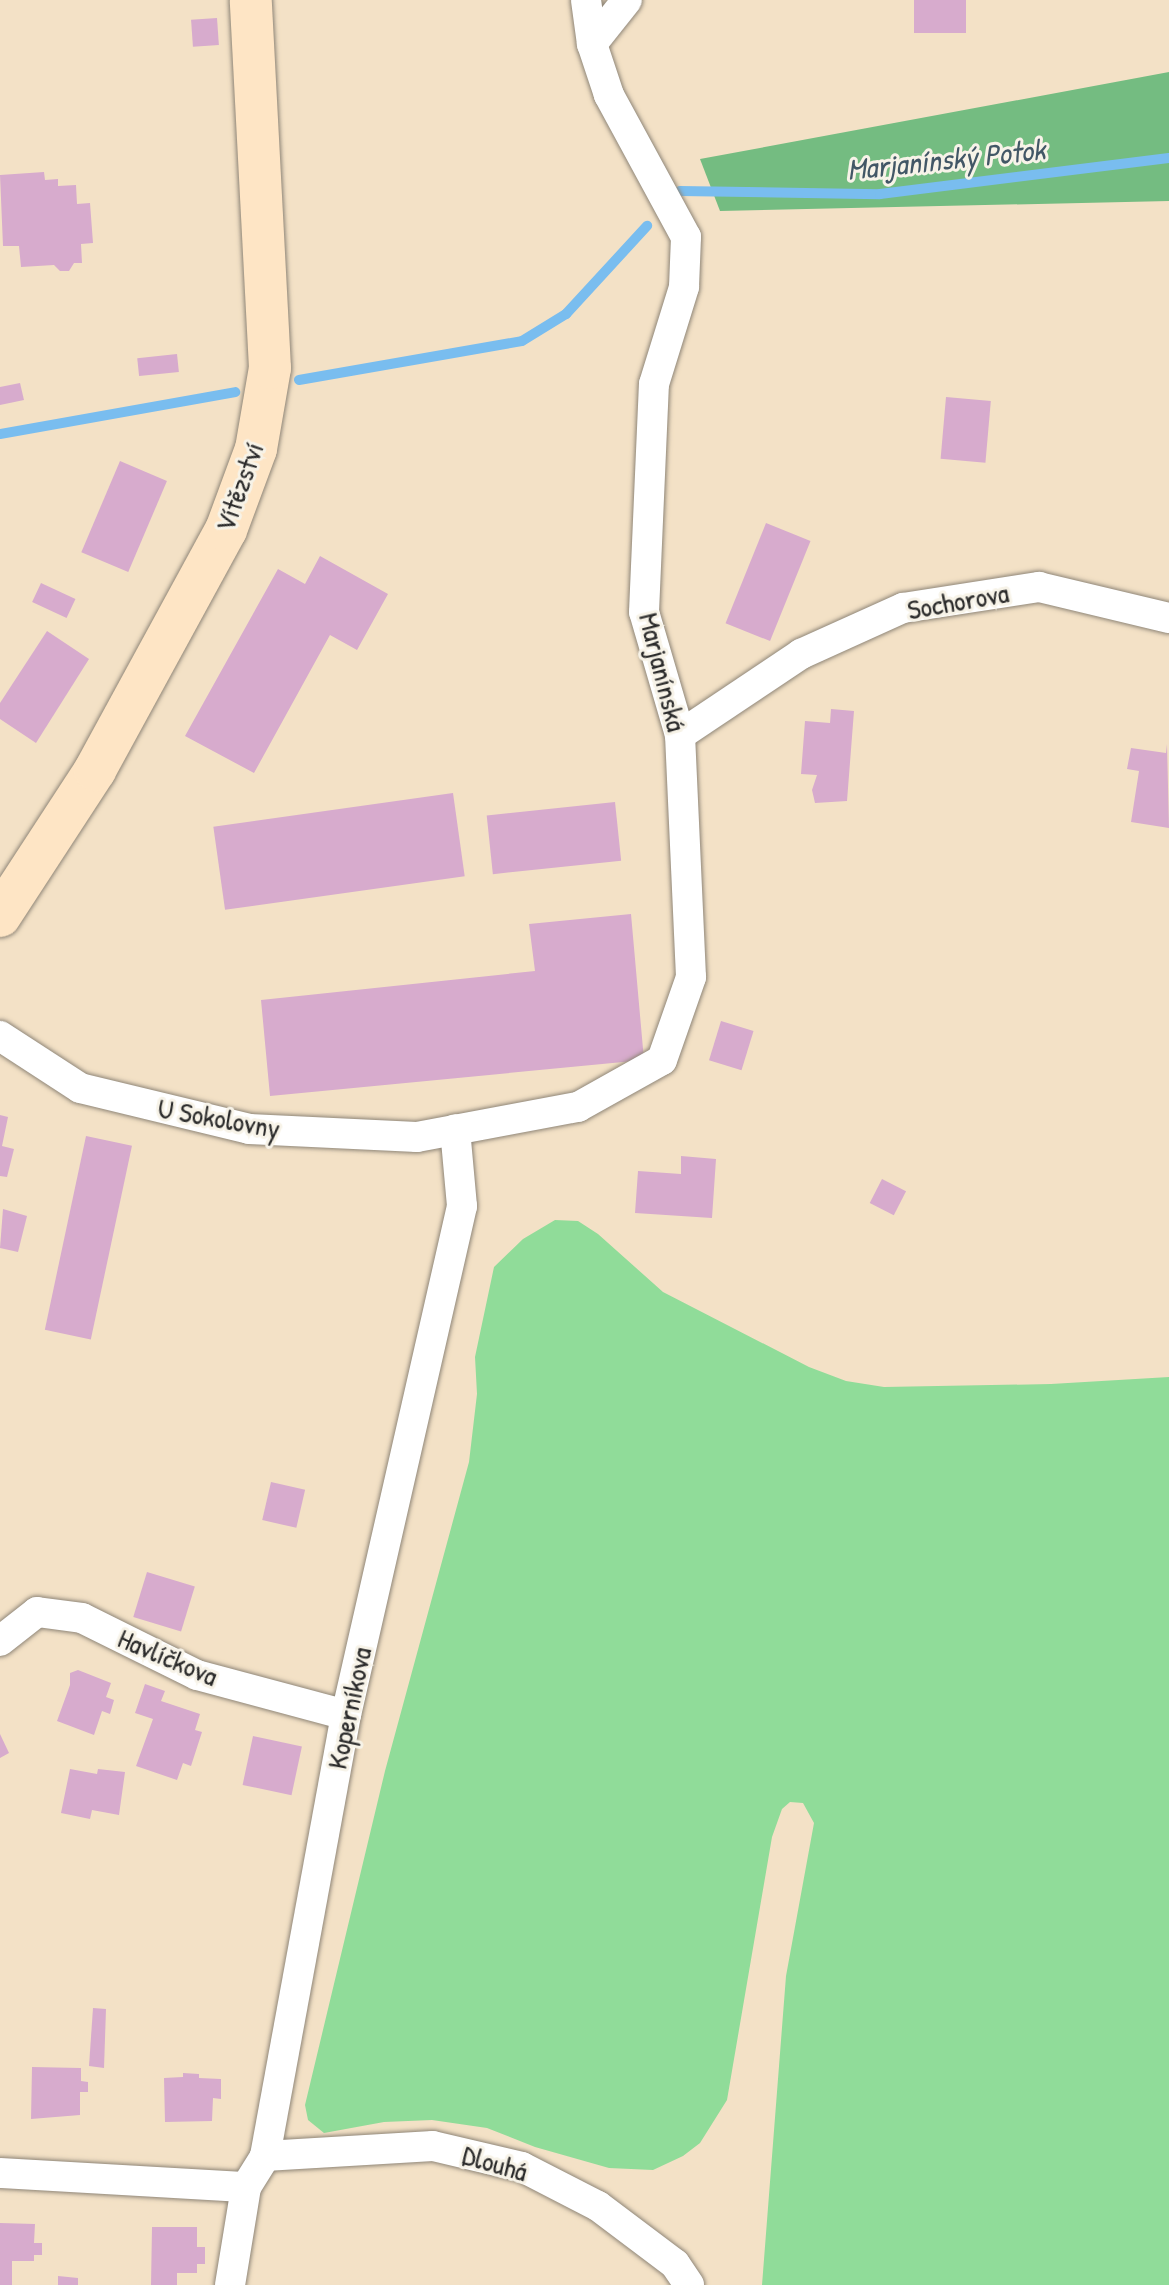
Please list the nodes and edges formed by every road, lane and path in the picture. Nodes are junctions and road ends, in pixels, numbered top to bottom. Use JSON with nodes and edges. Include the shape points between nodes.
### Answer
{"nodes":[{"id":1,"x":251,"y":0,"type":"edge"},
{"id":2,"x":586,"y":0,"type":"edge"},
{"id":3,"x":627,"y":0,"type":"edge"},
{"id":4,"x":592,"y":44,"type":"junction"},
{"id":5,"x":1169,"y":618,"type":"edge"},
{"id":6,"x":680,"y":735,"type":"junction"},
{"id":7,"x":0,"y":916,"type":"edge"},
{"id":8,"x":0,"y":1036,"type":"edge"},
{"id":9,"x":455,"y":1129,"type":"junction"},
{"id":10,"x":0,"y":1641,"type":"edge"},
{"id":11,"x":346,"y":1715,"type":"junction"},
{"id":12,"x":265,"y":2156,"type":"junction"},
{"id":13,"x":0,"y":2173,"type":"edge"},
{"id":14,"x":246,"y":2187,"type":"junction"},
{"id":15,"x":230,"y":2285,"type":"edge"},
{"id":16,"x":689,"y":2285,"type":"edge"}],
"edges":[{"from":1,"to":7,"type":"main road","name":"Vítězství","via":[[270,368],[256,449],[226,530],[95,770]]},
{"from":2,"to":4,"type":"street","name":"Marjanínská"},
{"from":3,"to":4,"type":"street"},
{"from":4,"to":6,"type":"street","name":"Marjanínská","via":[[609,95],[686,237],[684,287],[654,384],[644,612]]},
{"from":5,"to":6,"type":"street","name":"Sochorova","via":[[1039,587],[903,608],[801,654]]},
{"from":6,"to":9,"type":"street","name":"Marjanínská","via":[[691,977],[662,1060],[578,1107]]},
{"from":8,"to":9,"type":"street","name":"U Sokolovny","via":[[80,1088],[249,1129],[417,1137]]},
{"from":9,"to":11,"type":"street","name":"Koperníkova","via":[[462,1206]]},
{"from":10,"to":11,"type":"street","name":"Havlíčkova","via":[[37,1612],[82,1618],[197,1675]]},
{"from":11,"to":12,"type":"street","name":"Koperníkova"},
{"from":12,"to":14,"type":"street","name":"Koperníkova"},
{"from":12,"to":16,"type":"street","name":"Dlouhá","via":[[433,2146],[522,2167],[598,2206],[675,2264]]},
{"from":13,"to":14,"type":"street"},
{"from":14,"to":15,"type":"street","name":"Koperníkova"}]}
